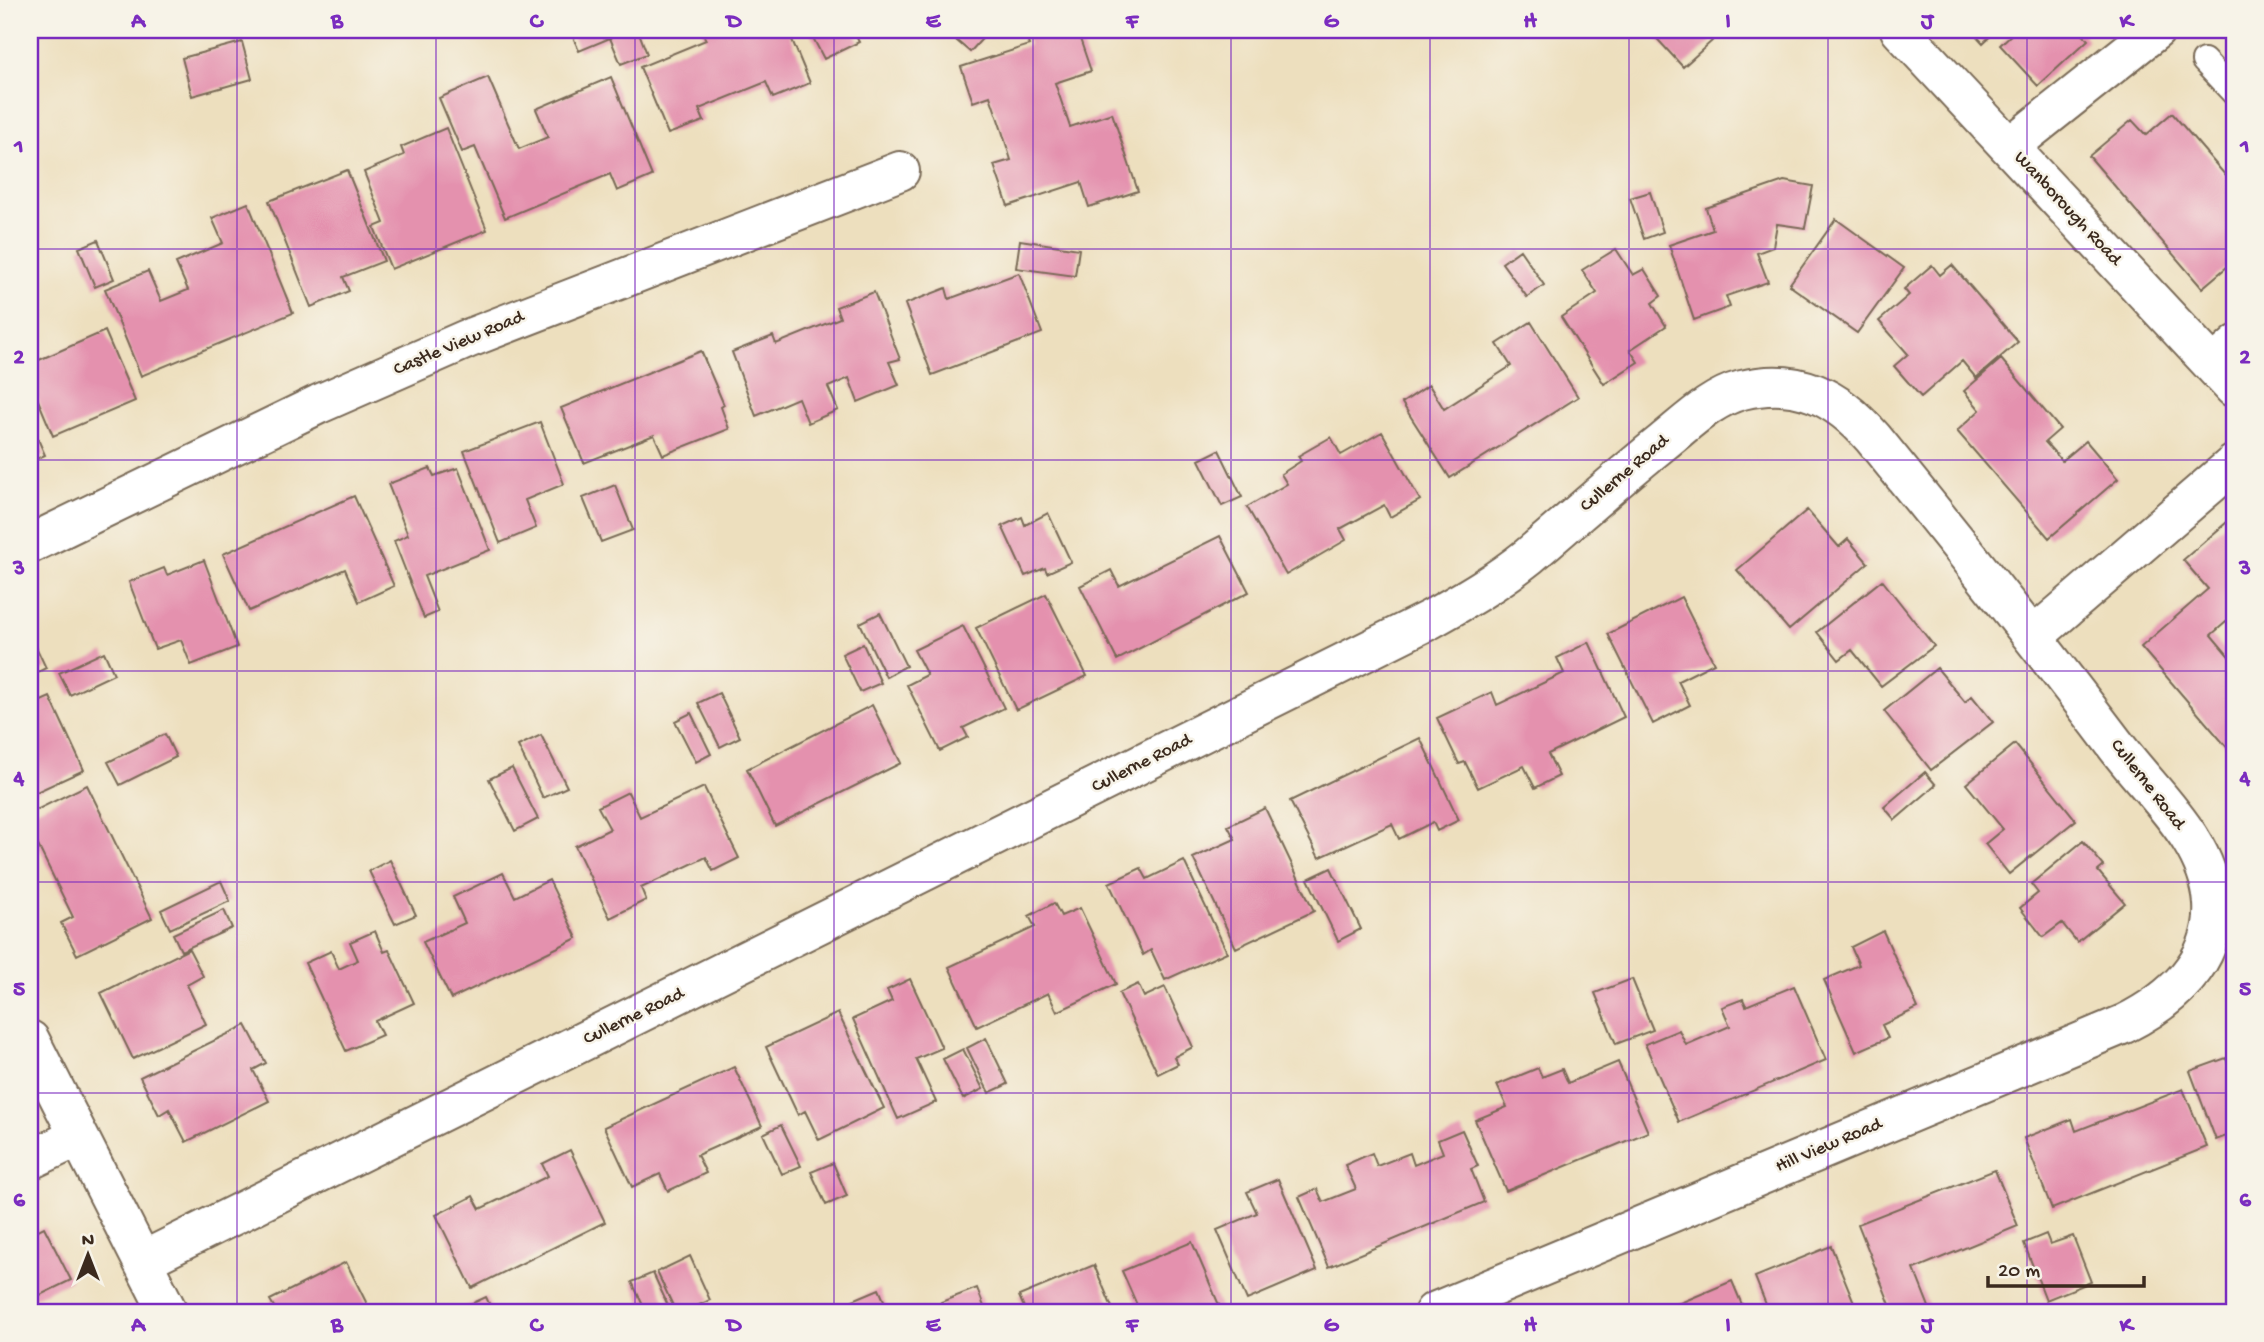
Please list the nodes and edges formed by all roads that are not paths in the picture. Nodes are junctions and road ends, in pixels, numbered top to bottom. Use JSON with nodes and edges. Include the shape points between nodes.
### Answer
{"nodes":[{"id":1,"x":1900,"y":30,"type":"edge"},
{"id":2,"x":2156,"y":30,"type":"edge"},
{"id":3,"x":2204,"y":61,"type":"dead end"},
{"id":4,"x":2234,"y":93,"type":"edge"},
{"id":5,"x":2009,"y":148,"type":"junction"},
{"id":6,"x":900,"y":171,"type":"dead end"},
{"id":7,"x":2226,"y":362,"type":"edge"},
{"id":8,"x":2234,"y":464,"type":"edge"},
{"id":9,"x":30,"y":544,"type":"edge"},
{"id":10,"x":2034,"y":636,"type":"junction"},
{"id":11,"x":2203,"y":952,"type":"joint"},
{"id":12,"x":30,"y":1040,"type":"edge"},
{"id":13,"x":78,"y":1137,"type":"junction"},
{"id":14,"x":30,"y":1160,"type":"edge"},
{"id":15,"x":142,"y":1261,"type":"junction"},
{"id":16,"x":168,"y":1312,"type":"edge"},
{"id":17,"x":1434,"y":1312,"type":"edge"}],
"edges":[{"from":1,"to":5,"type":"street","name":"Wanborough Road"},
{"from":2,"to":5,"type":"street"},
{"from":3,"to":4,"type":"lane"},
{"from":5,"to":7,"type":"street","name":"Wanborough Road"},
{"from":6,"to":9,"type":"street","name":"Castle View Road","via":[[467,339],[319,404]]},
{"from":8,"to":10,"type":"street"},
{"from":10,"to":11,"type":"street","name":"Cullerne Road","via":[[2198,853],[2213,904]]},
{"from":10,"to":15,"type":"street","name":"Cullerne Road","via":[[1853,415],[1814,392],[1788,386],[1741,391],[1697,414],[1527,558],[1441,613]]},
{"from":11,"to":17,"type":"street","name":"Hill View Road","via":[[2177,991],[2124,1024]]},
{"from":12,"to":13,"type":"street"},
{"from":13,"to":14,"type":"street"},
{"from":13,"to":15,"type":"street"},
{"from":15,"to":16,"type":"street"}]}
